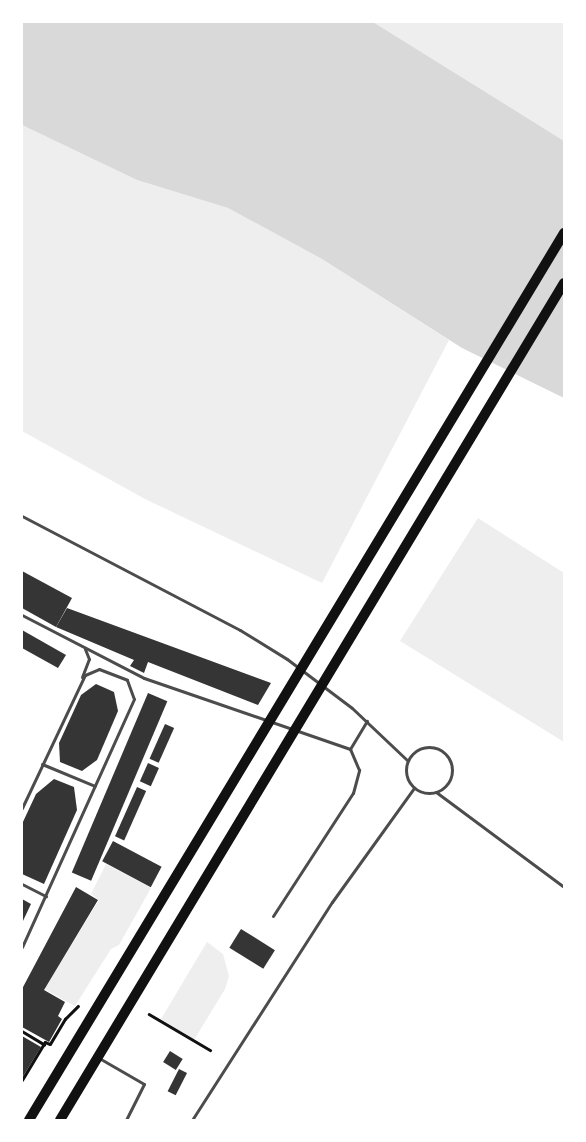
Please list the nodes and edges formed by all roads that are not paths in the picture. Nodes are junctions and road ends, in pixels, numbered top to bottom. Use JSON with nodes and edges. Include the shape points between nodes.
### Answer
{"nodes":[{"id":1,"x":564,"y":233,"type":"edge"},
{"id":2,"x":564,"y":283,"type":"edge"},
{"id":3,"x":22,"y":516,"type":"edge"},
{"id":4,"x":22,"y":615,"type":"edge"},
{"id":5,"x":85,"y":649,"type":"junction"},
{"id":6,"x":81,"y":681,"type":"junction"},
{"id":7,"x":367,"y":721,"type":"junction"},
{"id":8,"x":350,"y":749,"type":"junction"},
{"id":9,"x":407,"y":760,"type":"junction"},
{"id":10,"x":42,"y":764,"type":"junction"},
{"id":11,"x":95,"y":786,"type":"junction"},
{"id":12,"x":414,"y":788,"type":"junction"},
{"id":13,"x":436,"y":792,"type":"junction"},
{"id":14,"x":22,"y":808,"type":"edge"},
{"id":15,"x":22,"y":884,"type":"edge"},
{"id":16,"x":564,"y":886,"type":"edge"},
{"id":17,"x":46,"y":896,"type":"junction"},
{"id":18,"x":273,"y":916,"type":"dead end"},
{"id":19,"x":22,"y":947,"type":"edge"},
{"id":20,"x":98,"y":1058,"type":"junction"},
{"id":21,"x":29,"y":1120,"type":"edge"},
{"id":22,"x":60,"y":1120,"type":"edge"},
{"id":23,"x":126,"y":1120,"type":"edge"},
{"id":24,"x":192,"y":1120,"type":"edge"}],
"edges":[{"from":1,"to":21,"type":"main road"},
{"from":2,"to":20,"type":"main road"},
{"from":3,"to":7,"type":"lane","via":[[240,630],[286,659]]},
{"from":4,"to":5,"type":"lane"},
{"from":5,"to":6,"type":"lane","via":[[90,659]]},
{"from":5,"to":8,"type":"lane","via":[[144,678]]},
{"from":6,"to":10,"type":"lane"},
{"from":6,"to":11,"type":"lane","via":[[91,671],[99,669],[116,674],[130,684],[134,700]]},
{"from":7,"to":8,"type":"lane"},
{"from":7,"to":9,"type":"lane"},
{"from":8,"to":18,"type":"lane","via":[[359,770],[354,793]]},
{"from":9,"to":12,"type":"lane","via":[[406,775]]},
{"from":9,"to":13,"type":"lane","via":[[426,747],[447,754],[451,776]]},
{"from":10,"to":11,"type":"lane"},
{"from":10,"to":14,"type":"lane"},
{"from":11,"to":17,"type":"lane"},
{"from":12,"to":13,"type":"lane"},
{"from":12,"to":24,"type":"lane","via":[[332,902]]},
{"from":13,"to":16,"type":"lane"},
{"from":15,"to":17,"type":"lane"},
{"from":17,"to":19,"type":"lane"},
{"from":20,"to":22,"type":"main road"},
{"from":20,"to":23,"type":"lane","via":[[144,1084]]}]}
